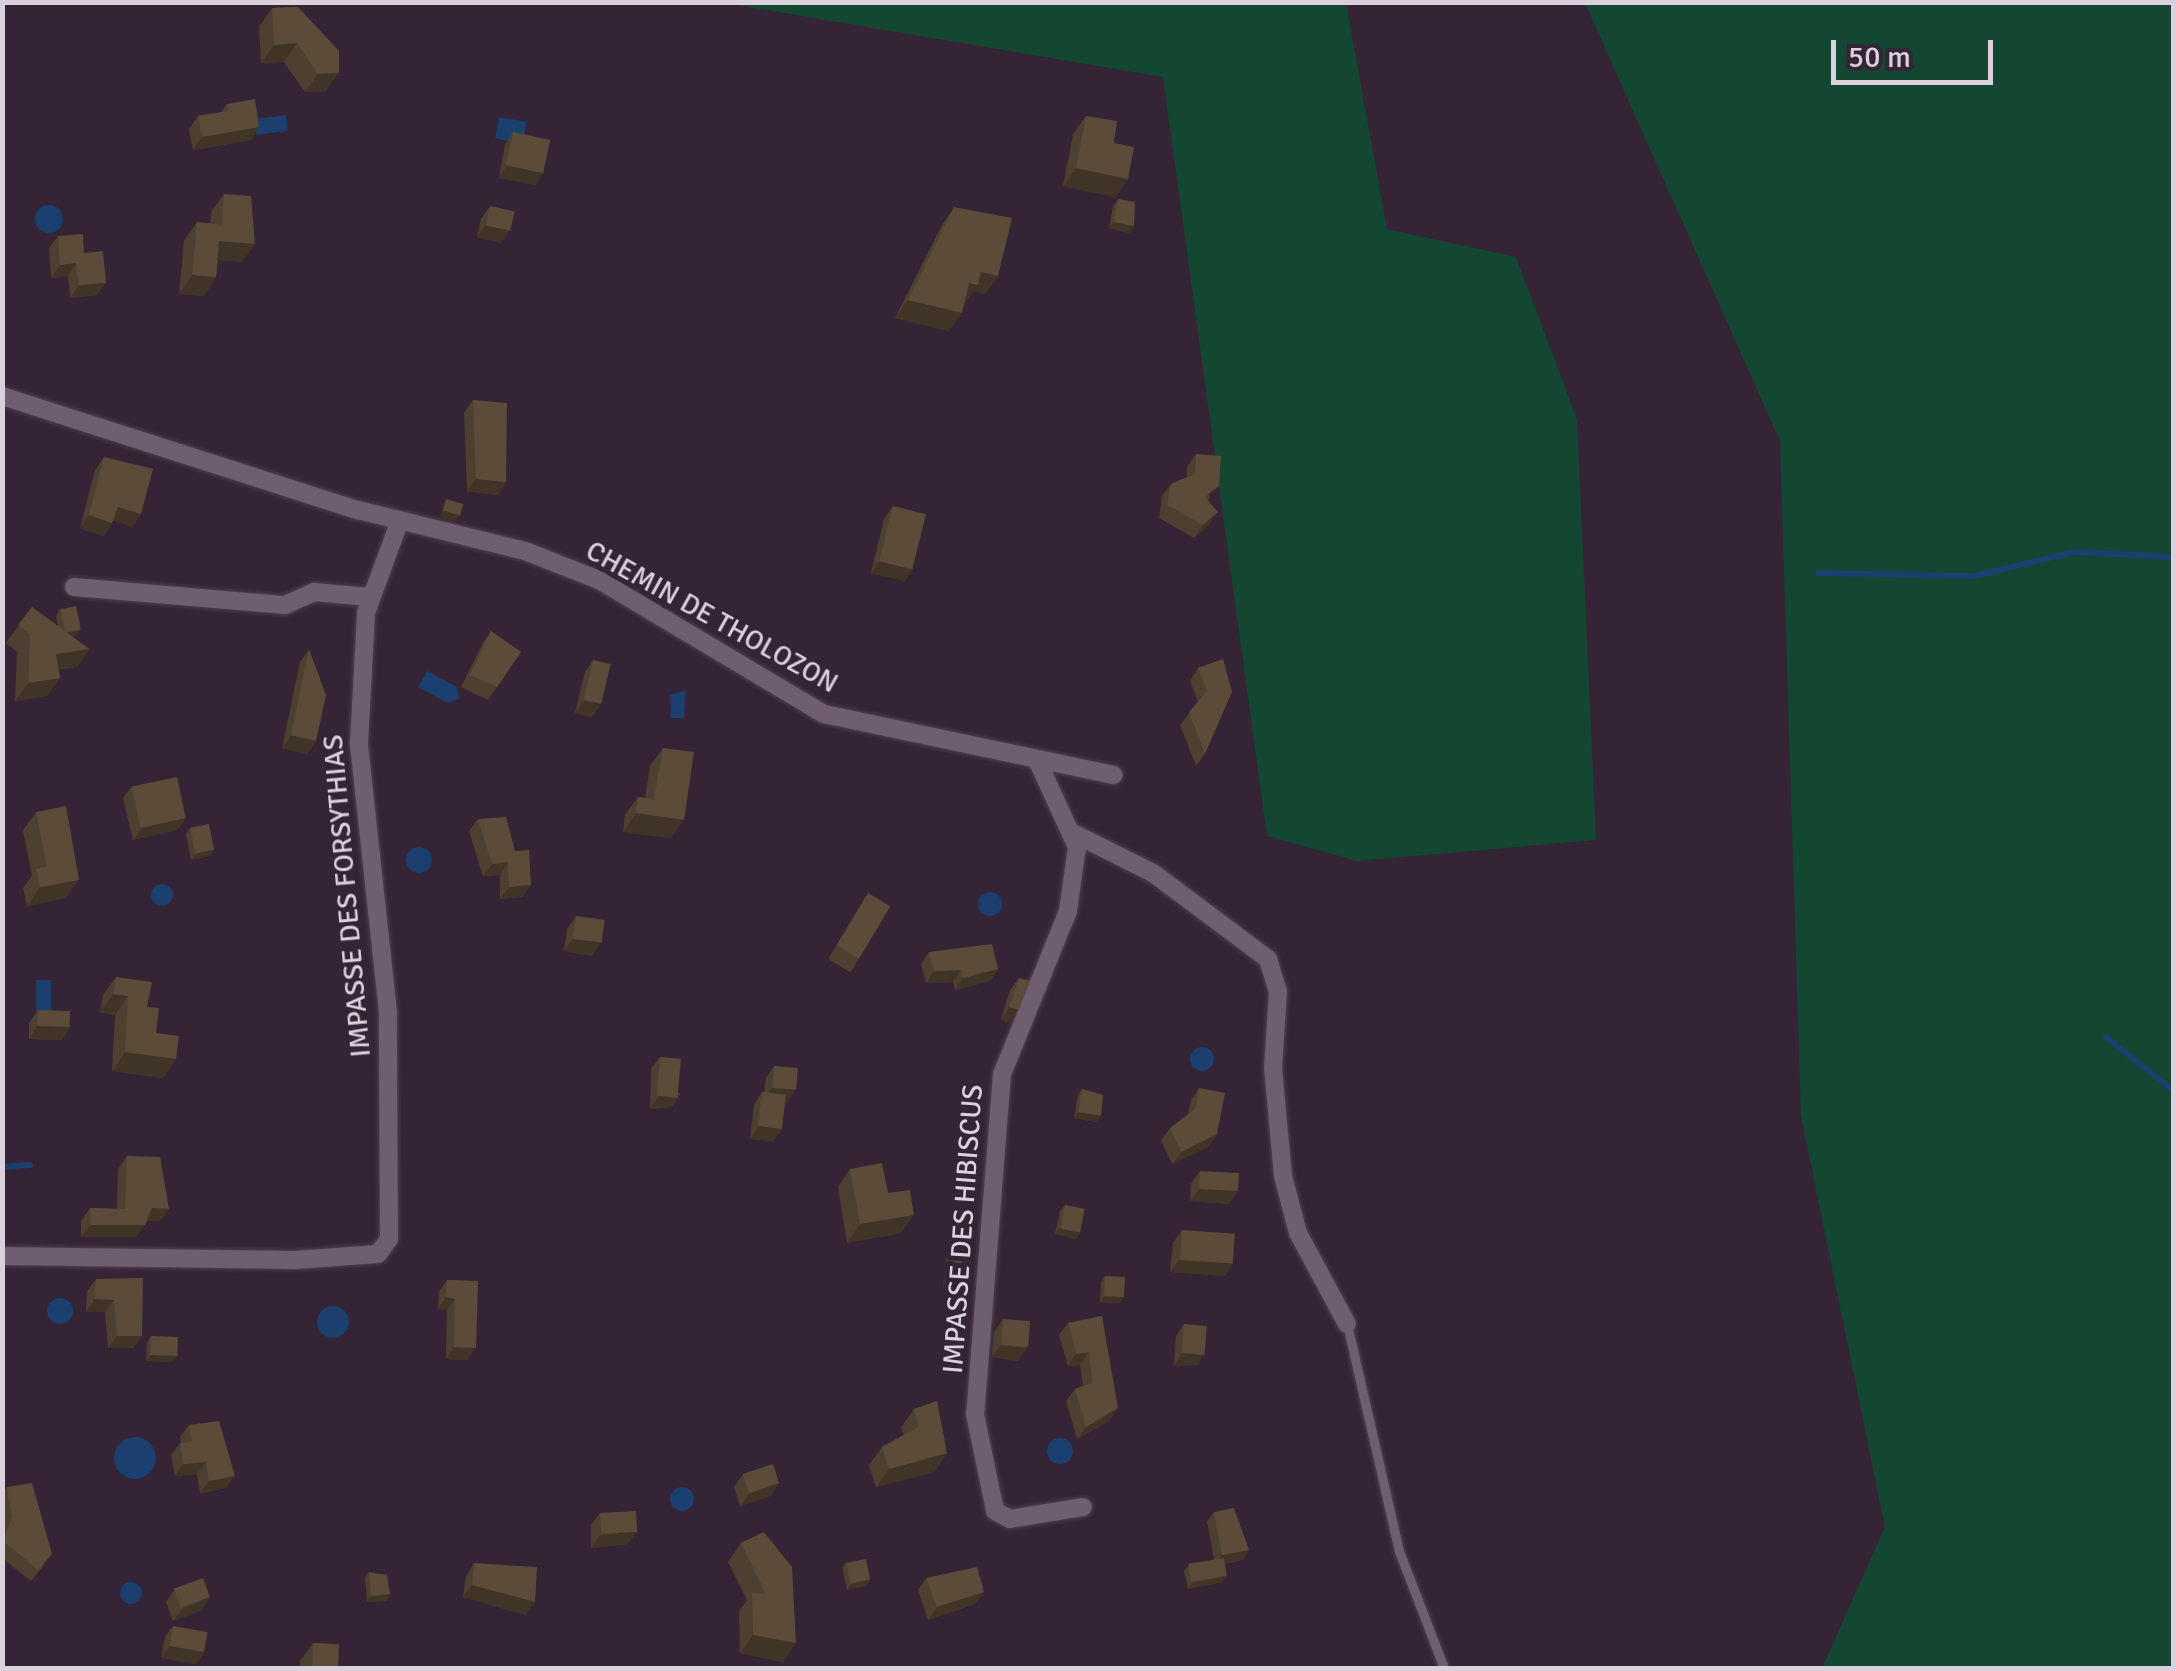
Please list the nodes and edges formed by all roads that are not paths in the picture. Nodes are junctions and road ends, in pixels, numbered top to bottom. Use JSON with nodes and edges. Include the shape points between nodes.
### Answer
{"nodes":[{"id":1,"x":2,"y":396,"type":"edge"},
{"id":2,"x":400,"y":520,"type":"junction"},
{"id":3,"x":74,"y":587,"type":"dead end"},
{"id":4,"x":370,"y":597,"type":"junction"},
{"id":5,"x":1038,"y":762,"type":"junction"},
{"id":6,"x":1114,"y":776,"type":"dead end"},
{"id":7,"x":1073,"y":834,"type":"junction"},
{"id":8,"x":2,"y":1256,"type":"edge"},
{"id":9,"x":1347,"y":1324,"type":"joint"},
{"id":10,"x":1083,"y":1506,"type":"dead end"},
{"id":11,"x":1444,"y":1668,"type":"edge"}],
"edges":[{"from":1,"to":2,"type":"street","name":"CHEMIN DE THOLOZON"},
{"from":2,"to":4,"type":"street","name":"IMPASSE DES FORSYTHIAS"},
{"from":2,"to":5,"type":"street","name":"CHEMIN DE THOLOZON","via":[[599,580],[824,714]]},
{"from":3,"to":4,"type":"street","via":[[285,605],[314,592]]},
{"from":4,"to":8,"type":"street","name":"IMPASSE DES FORSYTHIAS","via":[[359,743],[388,1012],[389,1239],[378,1254],[295,1260]]},
{"from":5,"to":6,"type":"street","name":"CHEMIN DE THOLOZON"},
{"from":5,"to":7,"type":"street","name":"IMPASSE DES HIBISCUS"},
{"from":7,"to":9,"type":"street","via":[[1153,873],[1268,958],[1278,991],[1273,1068],[1284,1176],[1298,1233]]},
{"from":7,"to":10,"type":"street","name":"IMPASSE DES HIBISCUS","via":[[1068,911],[1002,1074],[976,1414],[995,1511],[1010,1519]]},
{"from":9,"to":11,"type":"lane","via":[[1399,1551]]}]}
